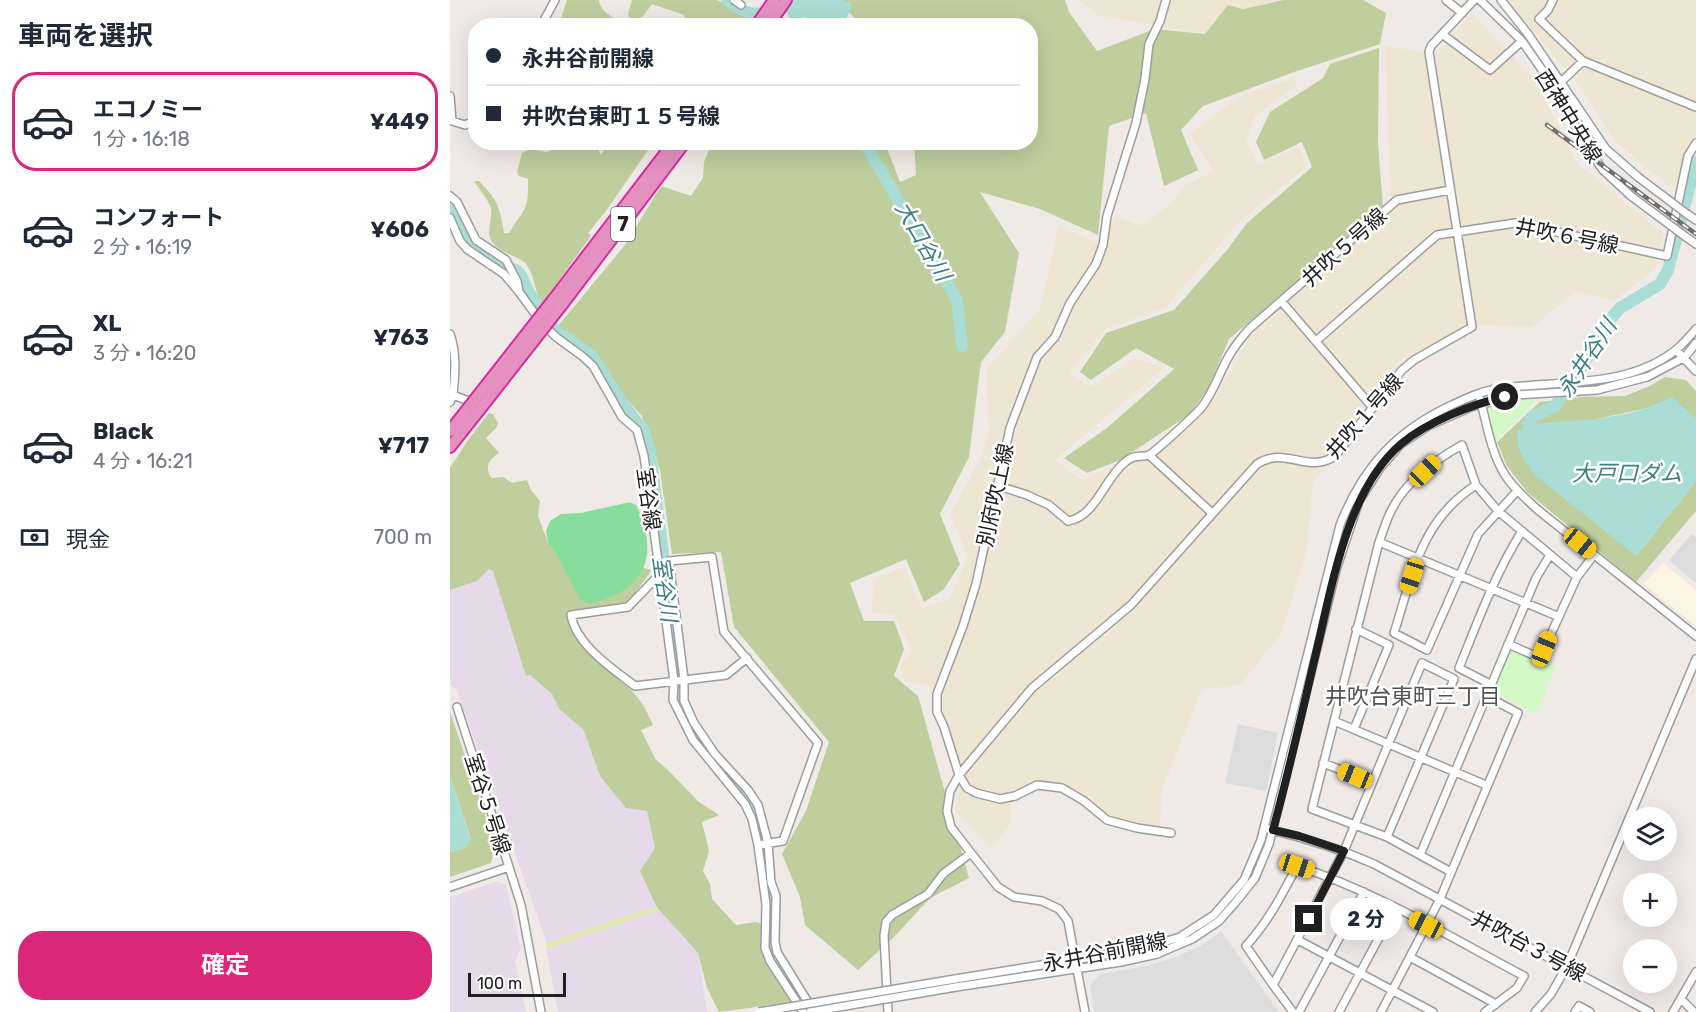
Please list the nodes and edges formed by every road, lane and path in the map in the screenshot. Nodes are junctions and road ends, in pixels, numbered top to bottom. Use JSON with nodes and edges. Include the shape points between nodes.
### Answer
{"nodes":[{"id":1,"x":555,"y":0,"type":"edge"},
{"id":2,"x":734,"y":0,"type":"edge"},
{"id":3,"x":774,"y":0,"type":"edge"},
{"id":4,"x":786,"y":0,"type":"edge"},
{"id":5,"x":1166,"y":0,"type":"edge"},
{"id":6,"x":1446,"y":0,"type":"edge"},
{"id":7,"x":1474,"y":0,"type":"edge"},
{"id":8,"x":1480,"y":0,"type":"edge"},
{"id":9,"x":1501,"y":0,"type":"edge"},
{"id":10,"x":1553,"y":0,"type":"edge"},
{"id":11,"x":741,"y":4,"type":"dead end"},
{"id":12,"x":1463,"y":12,"type":"junction"},
{"id":13,"x":545,"y":18,"type":"edge"},
{"id":14,"x":762,"y":18,"type":"edge"},
{"id":15,"x":774,"y":18,"type":"edge"},
{"id":16,"x":1442,"y":34,"type":"junction"},
{"id":17,"x":1522,"y":41,"type":"junction"},
{"id":18,"x":1583,"y":60,"type":"junction"},
{"id":19,"x":1561,"y":82,"type":"junction"},
{"id":20,"x":450,"y":96,"type":"edge"},
{"id":21,"x":1696,"y":107,"type":"edge"},
{"id":22,"x":468,"y":124,"type":"edge"},
{"id":23,"x":1696,"y":143,"type":"edge"},
{"id":24,"x":668,"y":150,"type":"edge"},
{"id":25,"x":679,"y":150,"type":"edge"},
{"id":26,"x":1450,"y":190,"type":"junction"},
{"id":27,"x":450,"y":196,"type":"edge"},
{"id":28,"x":450,"y":218,"type":"edge"},
{"id":29,"x":1696,"y":220,"type":"edge"},
{"id":30,"x":1457,"y":231,"type":"junction"},
{"id":31,"x":1696,"y":244,"type":"edge"},
{"id":32,"x":519,"y":292,"type":"junction"},
{"id":33,"x":1282,"y":302,"type":"junction"},
{"id":34,"x":557,"y":303,"type":"junction"},
{"id":35,"x":541,"y":322,"type":"junction"},
{"id":36,"x":1696,"y":329,"type":"edge"},
{"id":37,"x":450,"y":334,"type":"edge"},
{"id":38,"x":1316,"y":340,"type":"junction"},
{"id":39,"x":1696,"y":343,"type":"edge"},
{"id":40,"x":1676,"y":350,"type":"junction"},
{"id":41,"x":1685,"y":357,"type":"junction"},
{"id":42,"x":1696,"y":370,"type":"edge"},
{"id":43,"x":1479,"y":393,"type":"junction"},
{"id":44,"x":452,"y":398,"type":"edge"},
{"id":45,"x":1481,"y":403,"type":"junction"},
{"id":46,"x":1373,"y":408,"type":"junction"},
{"id":47,"x":473,"y":410,"type":"junction"},
{"id":48,"x":450,"y":431,"type":"edge"},
{"id":49,"x":450,"y":447,"type":"edge"},
{"id":50,"x":1149,"y":455,"type":"junction"},
{"id":51,"x":1476,"y":484,"type":"junction"},
{"id":52,"x":996,"y":485,"type":"junction"},
{"id":53,"x":1517,"y":491,"type":"junction"},
{"id":54,"x":1498,"y":511,"type":"junction"},
{"id":55,"x":1212,"y":513,"type":"junction"},
{"id":56,"x":1522,"y":531,"type":"junction"},
{"id":57,"x":1379,"y":542,"type":"junction"},
{"id":58,"x":1550,"y":555,"type":"junction"},
{"id":59,"x":1594,"y":555,"type":"junction"},
{"id":60,"x":1418,"y":557,"type":"junction"},
{"id":61,"x":660,"y":574,"type":"junction"},
{"id":62,"x":1459,"y":575,"type":"junction"},
{"id":63,"x":1577,"y":577,"type":"junction"},
{"id":64,"x":1491,"y":587,"type":"junction"},
{"id":65,"x":1525,"y":603,"type":"junction"},
{"id":66,"x":1557,"y":616,"type":"junction"},
{"id":67,"x":1356,"y":629,"type":"junction"},
{"id":68,"x":1696,"y":636,"type":"edge"},
{"id":69,"x":1508,"y":644,"type":"junction"},
{"id":70,"x":747,"y":658,"type":"junction"},
{"id":71,"x":1696,"y":659,"type":"edge"},
{"id":72,"x":684,"y":679,"type":"junction"},
{"id":73,"x":674,"y":681,"type":"junction"},
{"id":74,"x":1490,"y":684,"type":"junction"},
{"id":75,"x":1486,"y":696,"type":"junction"},
{"id":76,"x":457,"y":707,"type":"dead end"},
{"id":77,"x":1334,"y":721,"type":"junction"},
{"id":78,"x":1354,"y":729,"type":"junction"},
{"id":79,"x":1388,"y":743,"type":"junction"},
{"id":80,"x":1421,"y":757,"type":"junction"},
{"id":81,"x":1323,"y":763,"type":"junction"},
{"id":82,"x":1455,"y":770,"type":"junction"},
{"id":83,"x":959,"y":775,"type":"junction"},
{"id":84,"x":1372,"y":782,"type":"junction"},
{"id":85,"x":1486,"y":785,"type":"junction"},
{"id":86,"x":1354,"y":824,"type":"junction"},
{"id":87,"x":1263,"y":828,"type":"junction"},
{"id":88,"x":1273,"y":830,"type":"junction"},
{"id":89,"x":1172,"y":833,"type":"dead end"},
{"id":90,"x":1388,"y":837,"type":"junction"},
{"id":91,"x":768,"y":843,"type":"junction"},
{"id":92,"x":758,"y":845,"type":"junction"},
{"id":93,"x":1344,"y":851,"type":"junction"},
{"id":94,"x":971,"y":853,"type":"junction"},
{"id":95,"x":1420,"y":855,"type":"junction"},
{"id":96,"x":509,"y":867,"type":"junction"},
{"id":97,"x":1450,"y":872,"type":"junction"},
{"id":98,"x":1332,"y":877,"type":"junction"},
{"id":99,"x":450,"y":887,"type":"edge"},
{"id":100,"x":1364,"y":892,"type":"junction"},
{"id":101,"x":1440,"y":899,"type":"junction"},
{"id":102,"x":1395,"y":908,"type":"junction"},
{"id":103,"x":1426,"y":925,"type":"junction"},
{"id":104,"x":1298,"y":940,"type":"junction"},
{"id":105,"x":1330,"y":956,"type":"junction"},
{"id":106,"x":1410,"y":957,"type":"junction"},
{"id":107,"x":1076,"y":959,"type":"junction"},
{"id":108,"x":1567,"y":966,"type":"junction"},
{"id":109,"x":1078,"y":969,"type":"junction"},
{"id":110,"x":1696,"y":972,"type":"edge"},
{"id":111,"x":1360,"y":974,"type":"junction"},
{"id":112,"x":955,"y":983,"type":"junction"},
{"id":113,"x":1273,"y":986,"type":"junction"},
{"id":114,"x":1392,"y":990,"type":"junction"},
{"id":115,"x":1681,"y":999,"type":"junction"},
{"id":116,"x":1496,"y":1004,"type":"junction"},
{"id":117,"x":541,"y":1012,"type":"edge"},
{"id":118,"x":759,"y":1012,"type":"edge"},
{"id":119,"x":803,"y":1012,"type":"edge"},
{"id":120,"x":810,"y":1012,"type":"edge"},
{"id":121,"x":818,"y":1012,"type":"edge"},
{"id":122,"x":888,"y":1012,"type":"edge"},
{"id":123,"x":1085,"y":1012,"type":"edge"},
{"id":124,"x":1293,"y":1012,"type":"edge"},
{"id":125,"x":1299,"y":1012,"type":"edge"},
{"id":126,"x":1339,"y":1012,"type":"edge"},
{"id":127,"x":1380,"y":1012,"type":"edge"},
{"id":128,"x":1433,"y":1012,"type":"edge"},
{"id":129,"x":1485,"y":1012,"type":"edge"},
{"id":130,"x":1535,"y":1012,"type":"edge"},
{"id":131,"x":1575,"y":1012,"type":"edge"},
{"id":132,"x":1590,"y":1012,"type":"edge"},
{"id":133,"x":1650,"y":1012,"type":"edge"},
{"id":134,"x":1673,"y":1012,"type":"edge"},
{"id":135,"x":1695,"y":1012,"type":"edge"}],
"edges":[{"from":1,"to":13,"type":"street"},
{"from":2,"to":11,"type":"street"},
{"from":3,"to":14,"type":"highway"},
{"from":4,"to":15,"type":"highway"},
{"from":5,"to":52,"type":"street","name":"別府吹上線","via":[[1149,44],[1136,123],[1107,216],[1100,255],[1070,303],[1055,337],[1037,357],[1010,428]]},
{"from":6,"to":12,"type":"street"},
{"from":7,"to":12,"type":"street","name":"井吹１号線"},
{"from":8,"to":17,"type":"street","name":"西神中央線"},
{"from":9,"to":19,"type":"street","name":"西神中央線"},
{"from":10,"to":18,"type":"street","via":[[1539,19]]},
{"from":12,"to":16,"type":"street","name":"井吹１号線"},
{"from":16,"to":17,"type":"street","via":[[1490,70]]},
{"from":16,"to":26,"type":"street","name":"井吹１号線","via":[[1429,52]]},
{"from":17,"to":31,"type":"street","name":"西神中央線","bridge":true,"via":[[1563,100],[1583,142],[1603,170]]},
{"from":18,"to":19,"type":"street"},
{"from":18,"to":21,"type":"street"},
{"from":19,"to":29,"type":"street","name":"西神中央線","bridge":true,"via":[[1606,149]]},
{"from":20,"to":22,"type":"street","via":[[452,121]]},
{"from":23,"to":30,"type":"street","name":"井吹６号線","via":[[1688,156],[1667,256],[1515,223]]},
{"from":24,"to":34,"type":"highway","number":"7"},
{"from":25,"to":34,"type":"highway","number":"7"},
{"from":26,"to":30,"type":"street","name":"井吹１号線"},
{"from":26,"to":33,"type":"street","name":"井吹５号線","via":[[1397,200]]},
{"from":27,"to":32,"type":"street","name":"室谷線","via":[[476,240],[506,261]]},
{"from":28,"to":32,"type":"street","via":[[467,249],[504,274]]},
{"from":30,"to":38,"type":"street","name":"井吹６号線","via":[[1437,235]]},
{"from":30,"to":46,"type":"street","name":"井吹１号線","via":[[1472,327],[1414,360]]},
{"from":32,"to":35,"type":"street","name":"室谷線"},
{"from":33,"to":38,"type":"street"},
{"from":33,"to":50,"type":"street","name":"井吹５号線","via":[[1249,329],[1231,351],[1200,409]]},
{"from":34,"to":47,"type":"highway","number":"7","bridge":true},
{"from":35,"to":44,"type":"street","via":[[478,404]]},
{"from":35,"to":61,"type":"street","name":"室谷線","via":[[593,366],[622,417],[637,430]]},
{"from":36,"to":40,"type":"street","name":"永井谷前開線"},
{"from":37,"to":44,"type":"street","via":[[456,366]]},
{"from":38,"to":46,"type":"street"},
{"from":39,"to":41,"type":"street","name":"永井谷前開線"},
{"from":40,"to":41,"type":"street"},
{"from":40,"to":43,"type":"street","name":"永井谷前開線","via":[[1647,367],[1614,377]]},
{"from":41,"to":42,"type":"street"},
{"from":41,"to":45,"type":"street","name":"永井谷前開線","via":[[1647,377],[1597,390],[1517,395]]},
{"from":43,"to":45,"type":"street"},
{"from":43,"to":87,"type":"street","name":"永井谷前開線","via":[[1426,417],[1392,443],[1370,466],[1351,498],[1337,536]]},
{"from":45,"to":53,"type":"street","via":[[1496,457]]},
{"from":45,"to":88,"type":"street","name":"永井谷前開線","via":[[1428,426],[1401,444],[1359,501],[1336,570]]},
{"from":46,"to":55,"type":"street","name":"井吹１号線","via":[[1325,463],[1265,459]]},
{"from":47,"to":48,"type":"highway","number":"7"},
{"from":47,"to":49,"type":"highway","number":"7"},
{"from":50,"to":52,"type":"street","via":[[1137,455],[1124,462],[1086,513],[1074,520],[1068,521],[1049,505],[1027,495]]},
{"from":50,"to":55,"type":"street"},
{"from":51,"to":54,"type":"street"},
{"from":51,"to":57,"type":"street","via":[[1462,445],[1439,458],[1411,484],[1392,510]]},
{"from":51,"to":60,"type":"street","via":[[1444,510]]},
{"from":52,"to":83,"type":"street","name":"別府吹上線","via":[[976,584],[937,694],[937,712]]},
{"from":53,"to":54,"type":"street"},
{"from":53,"to":59,"type":"street"},
{"from":54,"to":56,"type":"street"},
{"from":54,"to":62,"type":"street","via":[[1478,534]]},
{"from":55,"to":83,"type":"street","name":"井吹１号線","via":[[1131,605],[1032,688]]},
{"from":56,"to":58,"type":"street"},
{"from":56,"to":64,"type":"street"},
{"from":57,"to":60,"type":"street"},
{"from":57,"to":67,"type":"street"},
{"from":58,"to":63,"type":"street"},
{"from":58,"to":65,"type":"street"},
{"from":59,"to":63,"type":"street"},
{"from":59,"to":68,"type":"street"},
{"from":60,"to":62,"type":"street"},
{"from":60,"to":62,"type":"street","via":[[1394,633],[1427,650]]},
{"from":61,"to":73,"type":"street","name":"室谷線"},
{"from":61,"to":73,"type":"street","via":[[628,607],[571,615],[573,625],[596,656],[635,686]]},
{"from":62,"to":64,"type":"street"},
{"from":63,"to":66,"type":"street"},
{"from":64,"to":65,"type":"street"},
{"from":64,"to":74,"type":"street","via":[[1459,668]]},
{"from":65,"to":66,"type":"street"},
{"from":65,"to":69,"type":"street"},
{"from":66,"to":69,"type":"street","via":[[1540,658]]},
{"from":67,"to":77,"type":"street"},
{"from":67,"to":78,"type":"street","via":[[1389,645]]},
{"from":69,"to":74,"type":"street"},
{"from":70,"to":72,"type":"street","via":[[726,675]]},
{"from":70,"to":72,"type":"street","via":[[724,632],[712,557],[669,561]]},
{"from":70,"to":91,"type":"street","via":[[818,743],[783,841]]},
{"from":71,"to":108,"type":"street"},
{"from":72,"to":73,"type":"street"},
{"from":72,"to":91,"type":"street","via":[[684,701],[694,723],[759,805]]},
{"from":73,"to":92,"type":"street","name":"室谷線","via":[[673,700],[683,722],[745,804]]},
{"from":74,"to":75,"type":"street"},
{"from":75,"to":82,"type":"street"},
{"from":75,"to":85,"type":"street","via":[[1518,713]]},
{"from":76,"to":96,"type":"street","name":"室谷５号線"},
{"from":77,"to":78,"type":"street"},
{"from":77,"to":81,"type":"street"},
{"from":78,"to":79,"type":"street"},
{"from":79,"to":80,"type":"street"},
{"from":79,"to":80,"type":"street","via":[[1422,663],[1454,679]]},
{"from":79,"to":84,"type":"street"},
{"from":80,"to":82,"type":"street"},
{"from":80,"to":90,"type":"street"},
{"from":81,"to":84,"type":"street"},
{"from":81,"to":86,"type":"street","via":[[1312,809]]},
{"from":82,"to":85,"type":"street"},
{"from":82,"to":95,"type":"street"},
{"from":83,"to":89,"type":"street","via":[[967,788],[1000,799],[1036,786],[1062,788],[1107,820]]},
{"from":83,"to":94,"type":"street","name":"井吹１号線","via":[[950,791],[947,811],[951,827]]},
{"from":84,"to":86,"type":"street"},
{"from":85,"to":97,"type":"street"},
{"from":86,"to":90,"type":"street"},
{"from":86,"to":93,"type":"street"},
{"from":87,"to":88,"type":"street","name":"井吹台３号線"},
{"from":87,"to":107,"type":"street","name":"永井谷前開線","via":[[1244,880],[1214,915],[1180,937],[1141,949]]},
{"from":88,"to":93,"type":"street","name":"井吹台３号線"},
{"from":88,"to":109,"type":"street","name":"永井谷前開線","via":[[1255,878],[1219,921],[1192,939],[1157,954]]},
{"from":90,"to":95,"type":"street"},
{"from":91,"to":92,"type":"street"},
{"from":91,"to":121,"type":"street","via":[[776,896],[777,952]]},
{"from":92,"to":119,"type":"street","name":"室谷線","via":[[766,904],[765,948]]},
{"from":93,"to":98,"type":"street"},
{"from":93,"to":101,"type":"street","name":"井吹台３号線"},
{"from":94,"to":107,"type":"street","name":"井吹１号線","via":[[998,887],[1014,897],[1042,901],[1059,909],[1068,921]]},
{"from":94,"to":122,"type":"street","via":[[943,874],[928,894],[886,922]]},
{"from":95,"to":97,"type":"street"},
{"from":96,"to":99,"type":"street"},
{"from":96,"to":117,"type":"street","name":"室谷５号線","via":[[521,905]]},
{"from":97,"to":101,"type":"street"},
{"from":98,"to":100,"type":"street"},
{"from":98,"to":104,"type":"street"},
{"from":98,"to":113,"type":"street","via":[[1297,866],[1275,909],[1245,946]]},
{"from":100,"to":102,"type":"street"},
{"from":100,"to":105,"type":"street"},
{"from":101,"to":103,"type":"street"},
{"from":101,"to":108,"type":"street","name":"井吹台３号線"},
{"from":102,"to":103,"type":"street"},
{"from":102,"to":111,"type":"street"},
{"from":103,"to":106,"type":"street"},
{"from":103,"to":116,"type":"street","via":[[1524,976],[1517,988]]},
{"from":104,"to":105,"type":"street"},
{"from":104,"to":113,"type":"street"},
{"from":105,"to":111,"type":"street"},
{"from":105,"to":125,"type":"street"},
{"from":106,"to":114,"type":"street"},
{"from":106,"to":116,"type":"street"},
{"from":107,"to":109,"type":"street","name":"井吹１号線"},
{"from":107,"to":112,"type":"street","name":"永井谷前開線"},
{"from":108,"to":130,"type":"street"},
{"from":108,"to":133,"type":"street","name":"井吹台３号線"},
{"from":109,"to":112,"type":"street","name":"永井谷前開線"},
{"from":109,"to":123,"type":"street","name":"井吹１号線"},
{"from":110,"to":115,"type":"street"},
{"from":111,"to":114,"type":"street"},
{"from":111,"to":126,"type":"street"},
{"from":112,"to":118,"type":"street","name":"永井谷前開線","bridge":true},
{"from":112,"to":120,"type":"street","name":"永井谷前開線","bridge":true},
{"from":113,"to":124,"type":"street"},
{"from":114,"to":127,"type":"street"},
{"from":114,"to":128,"type":"street"},
{"from":115,"to":134,"type":"street"},
{"from":115,"to":135,"type":"street"},
{"from":116,"to":129,"type":"street"},
{"from":131,"to":132,"type":"street","via":[[1579,1006]]}]}
